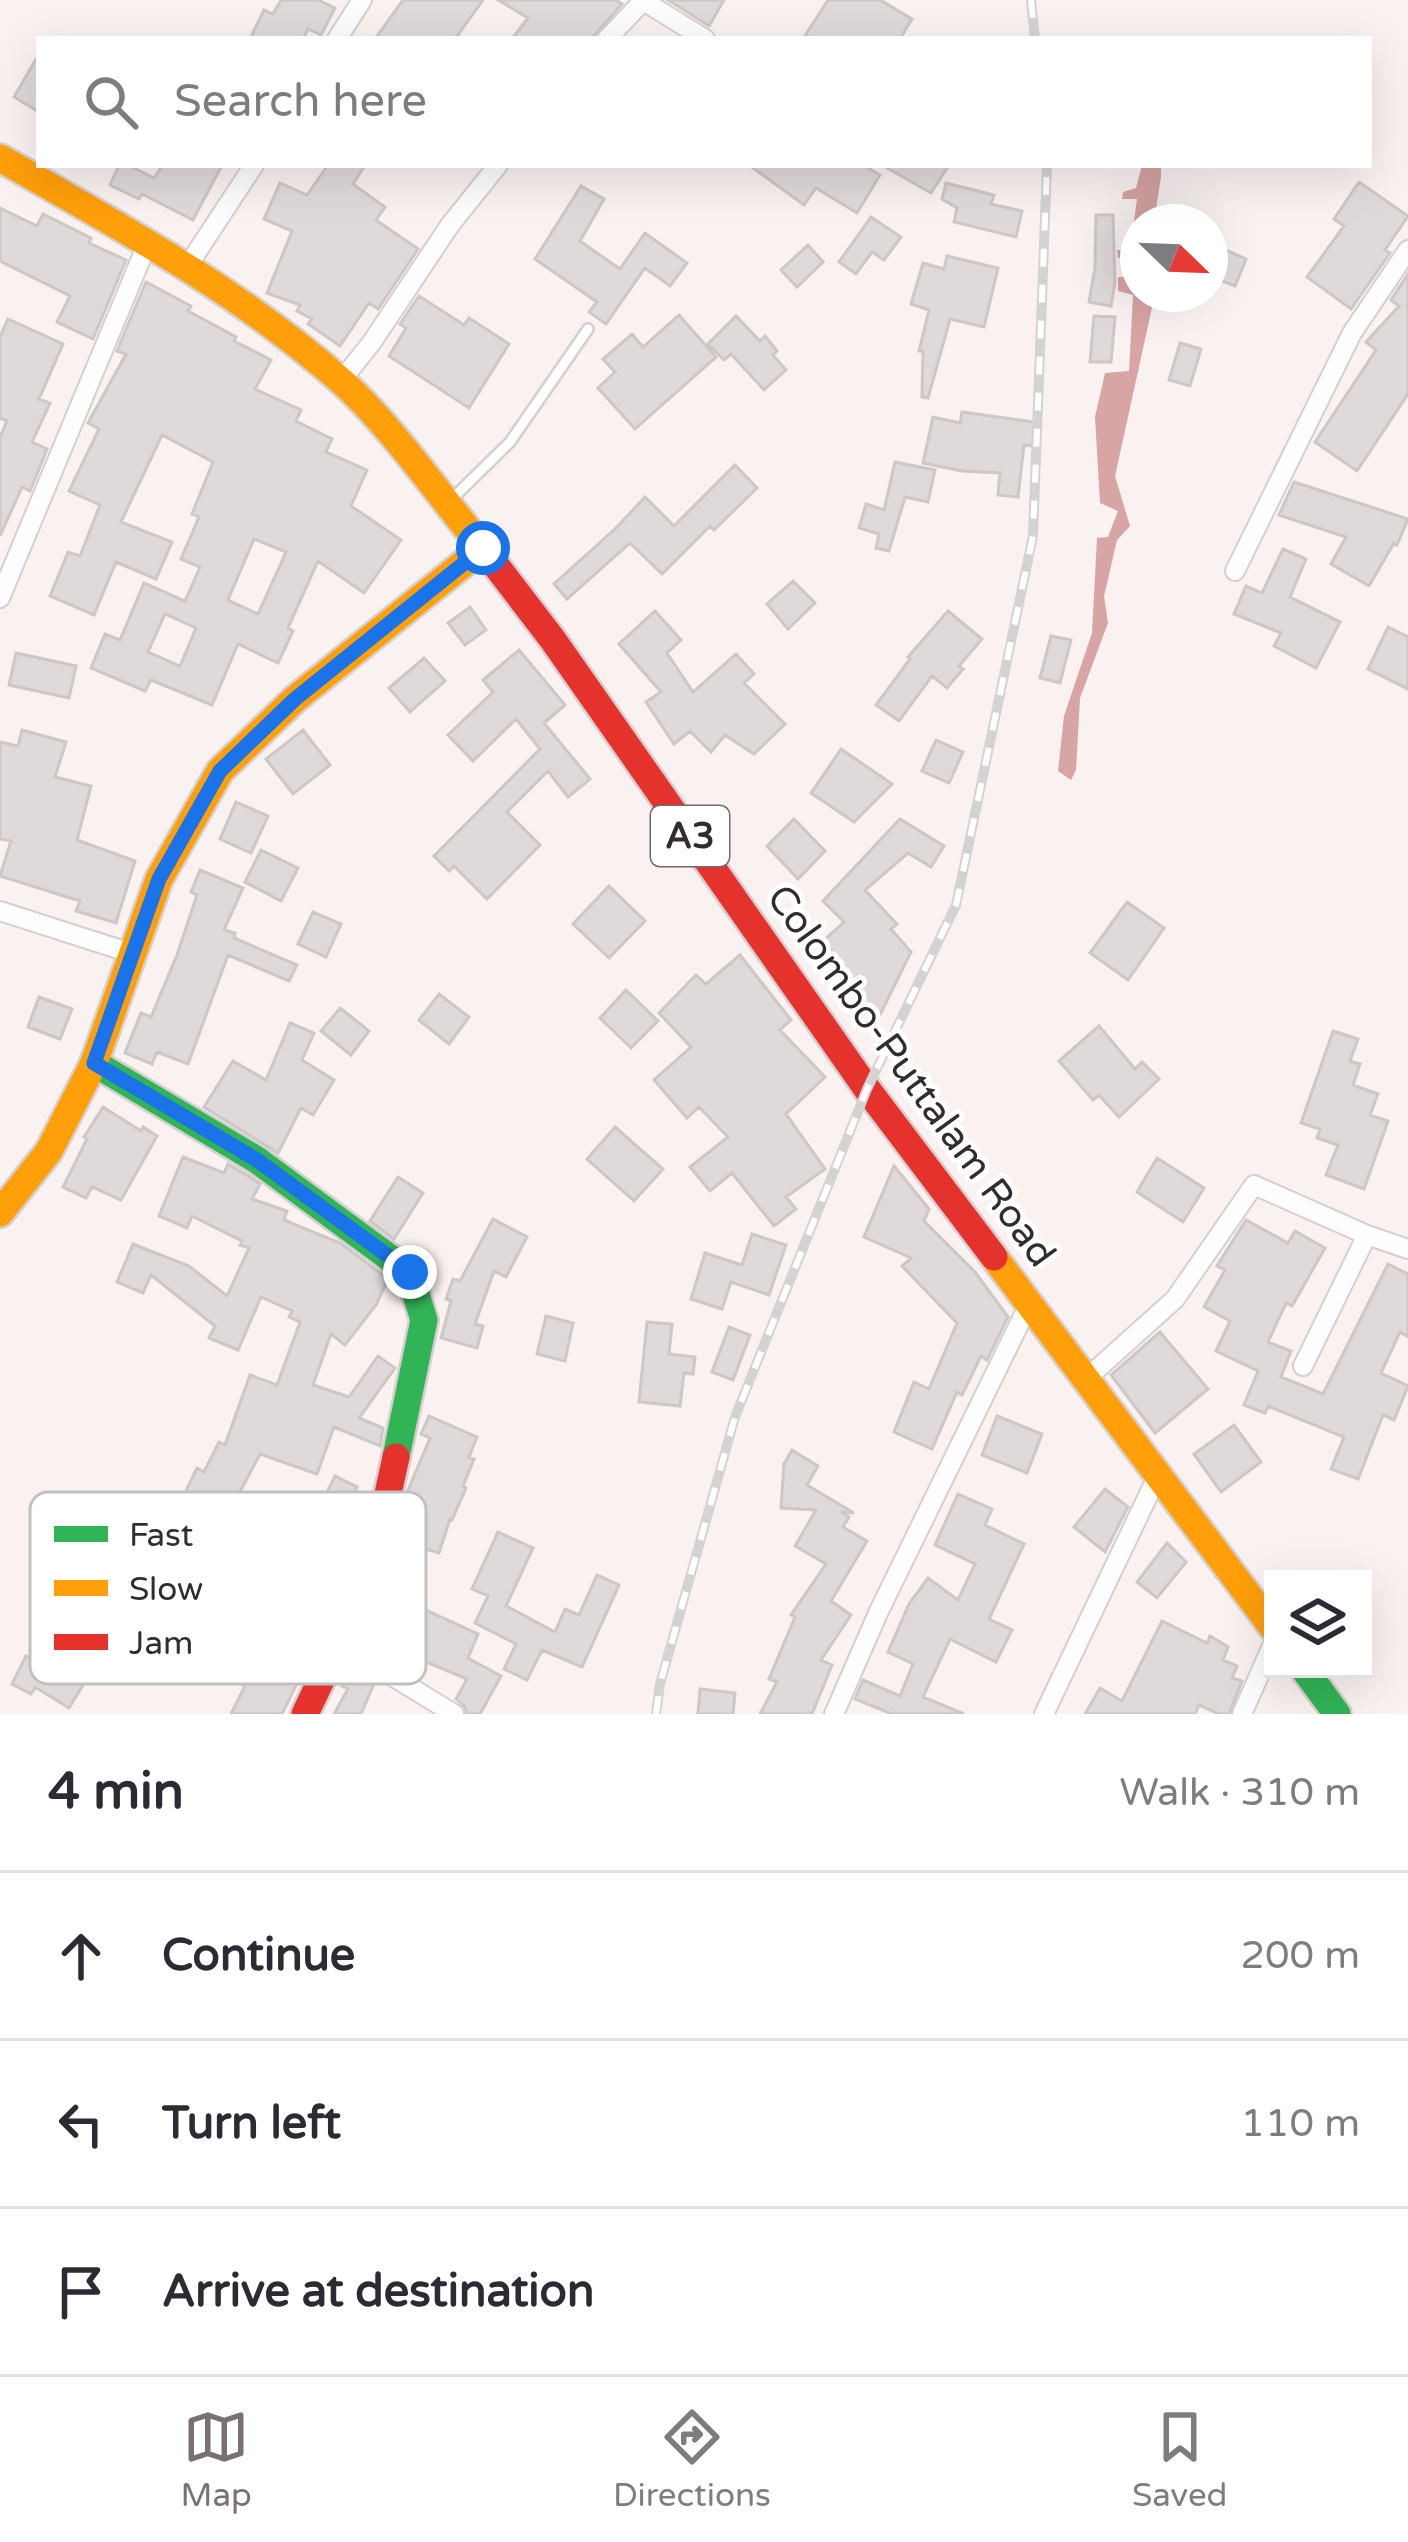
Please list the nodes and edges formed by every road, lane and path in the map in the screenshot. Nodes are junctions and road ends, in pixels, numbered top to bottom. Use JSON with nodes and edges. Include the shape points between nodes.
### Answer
{"nodes":[{"id":1,"x":362,"y":0,"type":"edge"},
{"id":2,"x":643,"y":0,"type":"edge"},
{"id":3,"x":339,"y":36,"type":"edge"},
{"id":4,"x":611,"y":36,"type":"edge"},
{"id":5,"x":700,"y":36,"type":"edge"},
{"id":6,"x":0,"y":158,"type":"edge"},
{"id":7,"x":252,"y":168,"type":"edge"},
{"id":8,"x":496,"y":168,"type":"edge"},
{"id":9,"x":148,"y":242,"type":"junction"},
{"id":10,"x":1408,"y":250,"type":"edge"},
{"id":11,"x":188,"y":267,"type":"junction"},
{"id":12,"x":588,"y":329,"type":"dead end"},
{"id":13,"x":341,"y":381,"type":"junction"},
{"id":14,"x":447,"y":504,"type":"junction"},
{"id":15,"x":483,"y":548,"type":"junction"},
{"id":16,"x":1235,"y":571,"type":"dead end"},
{"id":17,"x":0,"y":598,"type":"edge"},
{"id":18,"x":0,"y":910,"type":"edge"},
{"id":19,"x":134,"y":954,"type":"junction"},
{"id":20,"x":94,"y":1063,"type":"junction"},
{"id":21,"x":0,"y":1213,"type":"edge"},
{"id":22,"x":1366,"y":1235,"type":"junction"},
{"id":23,"x":1408,"y":1249,"type":"edge"},
{"id":24,"x":1029,"y":1304,"type":"junction"},
{"id":25,"x":1303,"y":1366,"type":"dead end"},
{"id":26,"x":1086,"y":1378,"type":"junction"},
{"id":27,"x":1157,"y":1477,"type":"junction"},
{"id":28,"x":388,"y":1492,"type":"edge"},
{"id":29,"x":1264,"y":1616,"type":"edge"},
{"id":30,"x":1264,"y":1664,"type":"edge"},
{"id":31,"x":1311,"y":1678,"type":"edge"},
{"id":32,"x":318,"y":1684,"type":"edge"},
{"id":33,"x":405,"y":1684,"type":"edge"},
{"id":34,"x":304,"y":1714,"type":"edge"},
{"id":35,"x":454,"y":1714,"type":"edge"},
{"id":36,"x":834,"y":1714,"type":"edge"},
{"id":37,"x":1043,"y":1714,"type":"edge"},
{"id":38,"x":1242,"y":1714,"type":"edge"},
{"id":39,"x":1337,"y":1714,"type":"edge"}],
"edges":[{"from":1,"to":3,"type":"street"},
{"from":2,"to":4,"type":"street"},
{"from":2,"to":5,"type":"street"},
{"from":6,"to":9,"type":"main road","name":"Colombo-Puttalam Road","number":"A3"},
{"from":7,"to":11,"type":"street"},
{"from":8,"to":13,"type":"street"},
{"from":9,"to":11,"type":"main road","name":"Colombo-Puttalam Road","number":"A3"},
{"from":9,"to":17,"type":"street"},
{"from":10,"to":16,"type":"street","via":[[1352,334]]},
{"from":11,"to":13,"type":"main road","name":"Colombo-Puttalam Road","number":"A3"},
{"from":12,"to":14,"type":"lane","via":[[510,442]]},
{"from":13,"to":14,"type":"main road","name":"Colombo-Puttalam Road","number":"A3"},
{"from":14,"to":15,"type":"main road","name":"Colombo-Puttalam Road","number":"A3"},
{"from":15,"to":19,"type":"main road","via":[[295,699],[220,771],[159,879]]},
{"from":15,"to":24,"type":"main road","name":"Colombo-Puttalam Road","number":"A3"},
{"from":18,"to":19,"type":"street"},
{"from":19,"to":20,"type":"main road"},
{"from":20,"to":21,"type":"main road","via":[[49,1151]]},
{"from":20,"to":28,"type":"main road","via":[[257,1160],[410,1272],[424,1319]]},
{"from":22,"to":23,"type":"street"},
{"from":22,"to":25,"type":"street"},
{"from":22,"to":26,"type":"street","via":[[1253,1185],[1174,1299]]},
{"from":24,"to":26,"type":"main road","name":"Colombo-Puttalam Road","number":"A3"},
{"from":24,"to":36,"type":"street"},
{"from":26,"to":27,"type":"main road","name":"Colombo-Puttalam Road","number":"A3"},
{"from":27,"to":29,"type":"main road","name":"Colombo-Puttalam Road","number":"A3"},
{"from":27,"to":37,"type":"street"},
{"from":30,"to":38,"type":"street"},
{"from":31,"to":39,"type":"main road"},
{"from":32,"to":34,"type":"main road"},
{"from":33,"to":35,"type":"street"}]}
